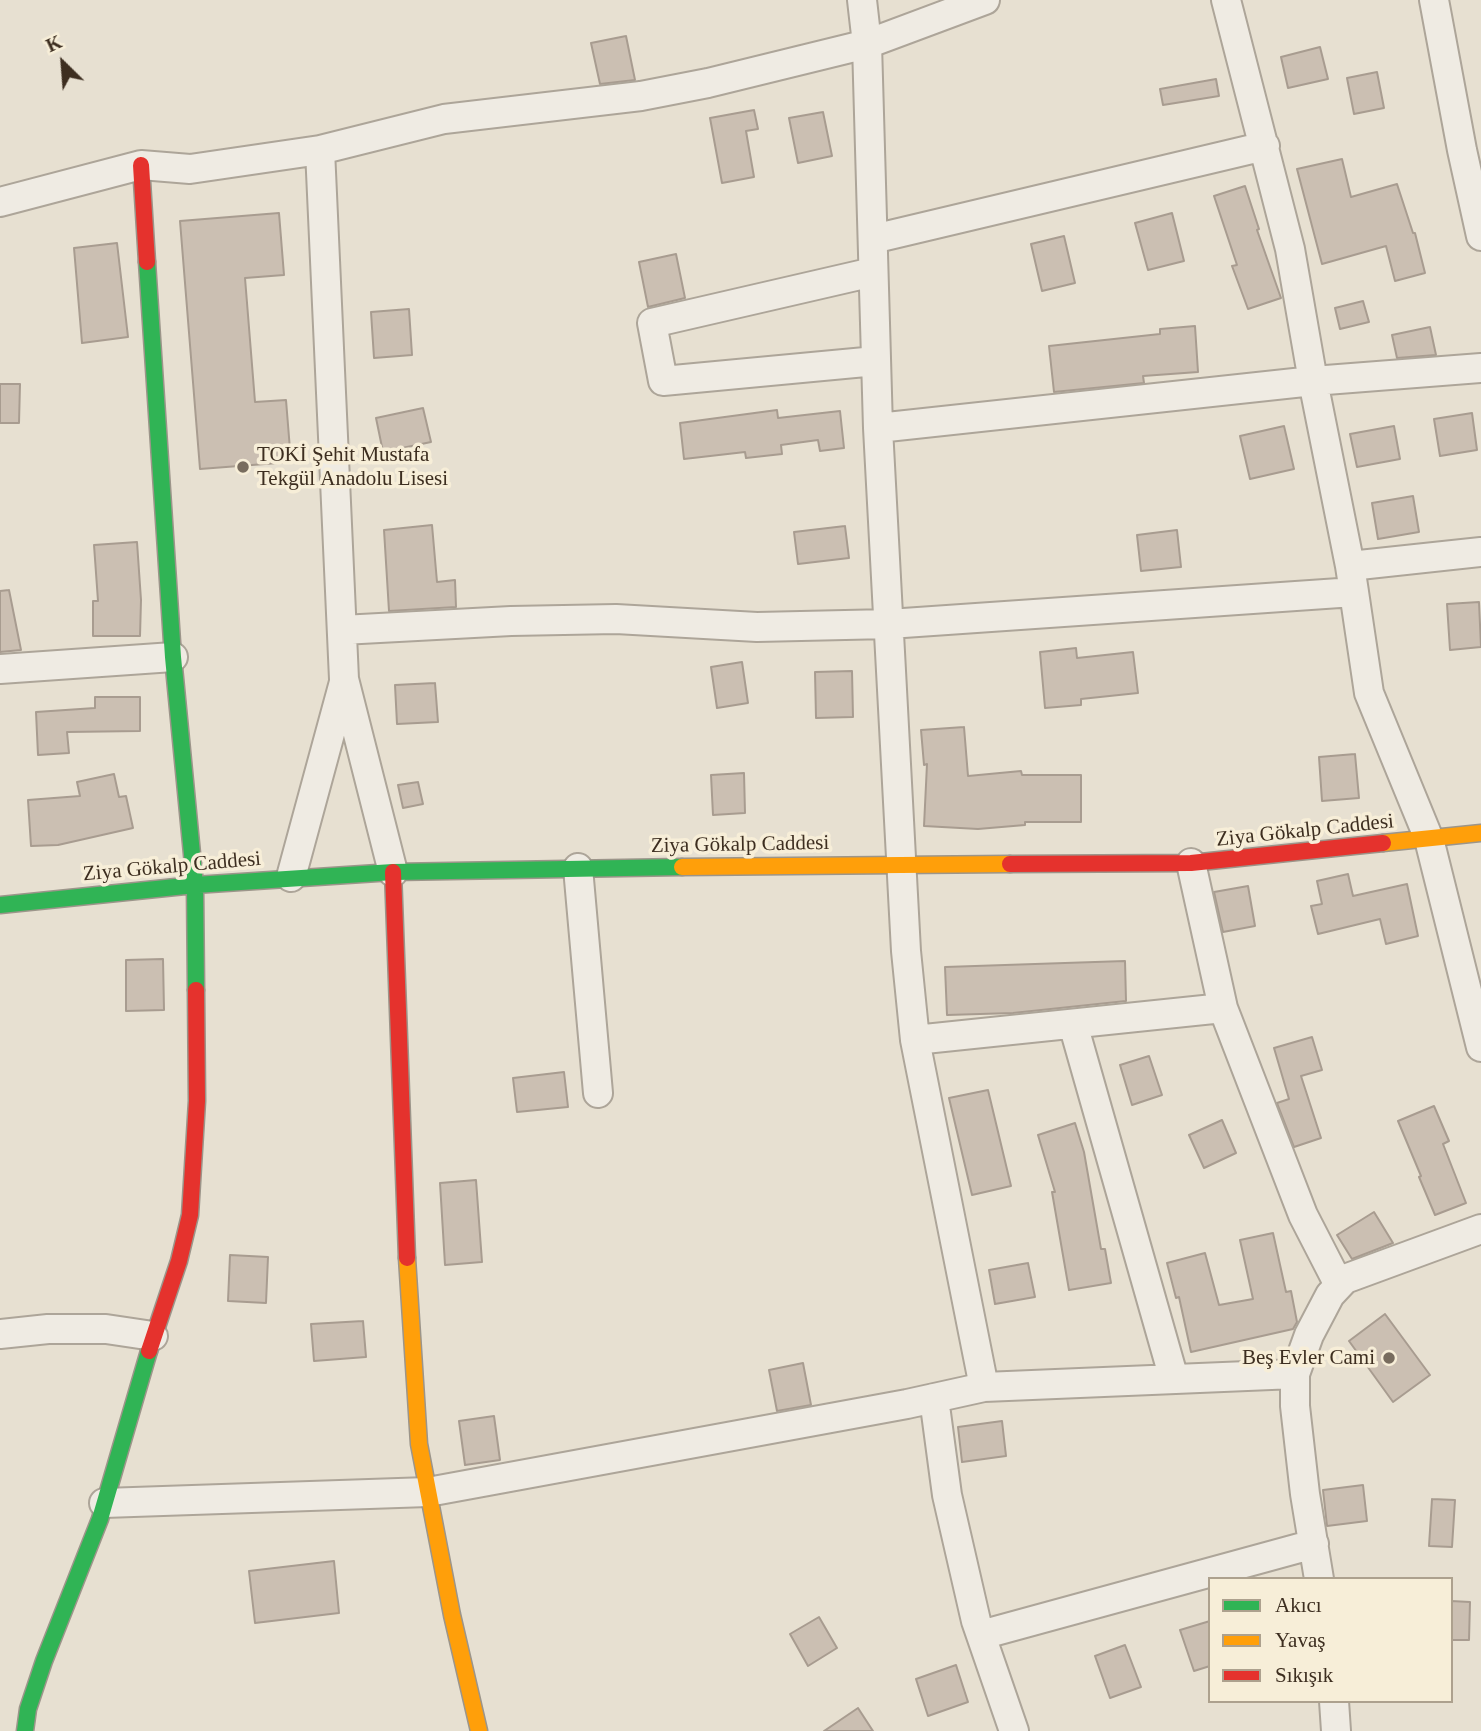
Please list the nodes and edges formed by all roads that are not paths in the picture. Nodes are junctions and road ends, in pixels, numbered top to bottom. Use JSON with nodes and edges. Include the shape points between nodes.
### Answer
{"nodes":[{"id":1,"x":862,"y":0,"type":"edge"},
{"id":2,"x":985,"y":0,"type":"edge"},
{"id":3,"x":1226,"y":0,"type":"edge"},
{"id":4,"x":1434,"y":0,"type":"edge"},
{"id":5,"x":867,"y":44,"type":"junction"},
{"id":6,"x":1265,"y":146,"type":"junction"},
{"id":7,"x":320,"y":150,"type":"junction"},
{"id":8,"x":141,"y":164,"type":"junction"},
{"id":9,"x":0,"y":202,"type":"edge"},
{"id":10,"x":1481,"y":236,"type":"edge"},
{"id":11,"x":873,"y":239,"type":"junction"},
{"id":12,"x":873,"y":272,"type":"junction"},
{"id":13,"x":876,"y":361,"type":"junction"},
{"id":14,"x":1481,"y":368,"type":"edge"},
{"id":15,"x":1312,"y":381,"type":"junction"},
{"id":16,"x":878,"y":428,"type":"junction"},
{"id":17,"x":1481,"y":552,"type":"edge"},
{"id":18,"x":1352,"y":579,"type":"junction"},
{"id":19,"x":889,"y":624,"type":"junction"},
{"id":20,"x":342,"y":630,"type":"junction"},
{"id":21,"x":173,"y":657,"type":"junction"},
{"id":22,"x":0,"y":669,"type":"edge"},
{"id":23,"x":344,"y":679,"type":"junction"},
{"id":24,"x":1481,"y":833,"type":"edge"},
{"id":25,"x":1429,"y":839,"type":"junction"},
{"id":26,"x":1191,"y":863,"type":"junction"},
{"id":27,"x":901,"y":864,"type":"junction"},
{"id":28,"x":578,"y":868,"type":"junction"},
{"id":29,"x":393,"y":872,"type":"junction"},
{"id":30,"x":291,"y":877,"type":"junction"},
{"id":31,"x":194,"y":885,"type":"junction"},
{"id":32,"x":0,"y":905,"type":"edge"},
{"id":33,"x":1223,"y":1008,"type":"junction"},
{"id":34,"x":1477,"y":1013,"type":"edge"},
{"id":35,"x":1073,"y":1024,"type":"junction"},
{"id":36,"x":915,"y":1040,"type":"junction"},
{"id":37,"x":1481,"y":1048,"type":"edge"},
{"id":38,"x":598,"y":1093,"type":"dead end"},
{"id":39,"x":1481,"y":1229,"type":"edge"},
{"id":40,"x":1339,"y":1285,"type":"junction"},
{"id":41,"x":0,"y":1334,"type":"edge"},
{"id":42,"x":153,"y":1336,"type":"junction"},
{"id":43,"x":1295,"y":1374,"type":"junction"},
{"id":44,"x":1174,"y":1379,"type":"junction"},
{"id":45,"x":984,"y":1387,"type":"junction"},
{"id":46,"x":934,"y":1398,"type":"junction"},
{"id":47,"x":428,"y":1492,"type":"junction"},
{"id":48,"x":104,"y":1503,"type":"junction"},
{"id":49,"x":1314,"y":1544,"type":"junction"},
{"id":50,"x":1319,"y":1577,"type":"edge"},
{"id":51,"x":981,"y":1635,"type":"junction"},
{"id":52,"x":1334,"y":1703,"type":"edge"},
{"id":53,"x":24,"y":1731,"type":"edge"},
{"id":54,"x":479,"y":1731,"type":"edge"},
{"id":55,"x":1014,"y":1731,"type":"edge"},
{"id":56,"x":1336,"y":1731,"type":"edge"}],
"edges":[{"from":1,"to":5,"type":"street"},
{"from":2,"to":5,"type":"street"},
{"from":3,"to":6,"type":"street"},
{"from":4,"to":10,"type":"street"},
{"from":5,"to":7,"type":"street","via":[[641,96],[444,119]]},
{"from":5,"to":11,"type":"street"},
{"from":6,"to":11,"type":"street"},
{"from":6,"to":15,"type":"street","via":[[1290,248]]},
{"from":7,"to":8,"type":"street","via":[[190,169]]},
{"from":7,"to":20,"type":"street"},
{"from":8,"to":9,"type":"street"},
{"from":8,"to":21,"type":"street"},
{"from":11,"to":12,"type":"street"},
{"from":12,"to":13,"type":"street"},
{"from":12,"to":13,"type":"street","via":[[652,323],[663,381]]},
{"from":13,"to":16,"type":"street"},
{"from":14,"to":15,"type":"street"},
{"from":15,"to":16,"type":"street"},
{"from":15,"to":18,"type":"street"},
{"from":16,"to":19,"type":"street"},
{"from":17,"to":18,"type":"street"},
{"from":18,"to":19,"type":"street"},
{"from":18,"to":25,"type":"street","via":[[1369,693]]},
{"from":19,"to":20,"type":"street","via":[[757,627],[616,620],[511,621]]},
{"from":19,"to":27,"type":"street"},
{"from":20,"to":23,"type":"street"},
{"from":21,"to":22,"type":"street"},
{"from":21,"to":31,"type":"street"},
{"from":23,"to":29,"type":"street"},
{"from":23,"to":30,"type":"street"},
{"from":24,"to":25,"type":"street","name":"Ziya Gökalp Caddesi"},
{"from":25,"to":26,"type":"street","name":"Ziya Gökalp Caddesi"},
{"from":25,"to":34,"type":"street"},
{"from":26,"to":27,"type":"street","name":"Ziya Gökalp Caddesi"},
{"from":26,"to":33,"type":"street"},
{"from":27,"to":28,"type":"street","name":"Ziya Gökalp Caddesi"},
{"from":27,"to":36,"type":"street"},
{"from":28,"to":29,"type":"street","name":"Ziya Gökalp Caddesi"},
{"from":28,"to":38,"type":"street"},
{"from":29,"to":30,"type":"street","name":"Ziya Gökalp Caddesi"},
{"from":29,"to":47,"type":"street","via":[[409,1287],[419,1444]]},
{"from":30,"to":31,"type":"street","name":"Ziya Gökalp Caddesi"},
{"from":31,"to":32,"type":"street","name":"Ziya Gökalp Caddesi"},
{"from":31,"to":42,"type":"street","via":[[197,1101],[190,1215]]},
{"from":33,"to":35,"type":"street"},
{"from":33,"to":40,"type":"street","via":[[1303,1215]]},
{"from":34,"to":37,"type":"street"},
{"from":35,"to":36,"type":"street"},
{"from":35,"to":44,"type":"street"},
{"from":36,"to":45,"type":"street"},
{"from":39,"to":40,"type":"street"},
{"from":40,"to":43,"type":"street","via":[[1309,1335]]},
{"from":41,"to":42,"type":"street","via":[[106,1329]]},
{"from":42,"to":48,"type":"street"},
{"from":43,"to":44,"type":"street"},
{"from":43,"to":49,"type":"street"},
{"from":44,"to":45,"type":"street"},
{"from":45,"to":46,"type":"street"},
{"from":46,"to":47,"type":"street"},
{"from":46,"to":51,"type":"street","via":[[947,1494]]},
{"from":47,"to":48,"type":"street"},
{"from":47,"to":54,"type":"street"},
{"from":48,"to":53,"type":"street","via":[[27,1709]]},
{"from":49,"to":50,"type":"street"},
{"from":49,"to":51,"type":"street"},
{"from":51,"to":55,"type":"street"},
{"from":52,"to":56,"type":"street"}]}
